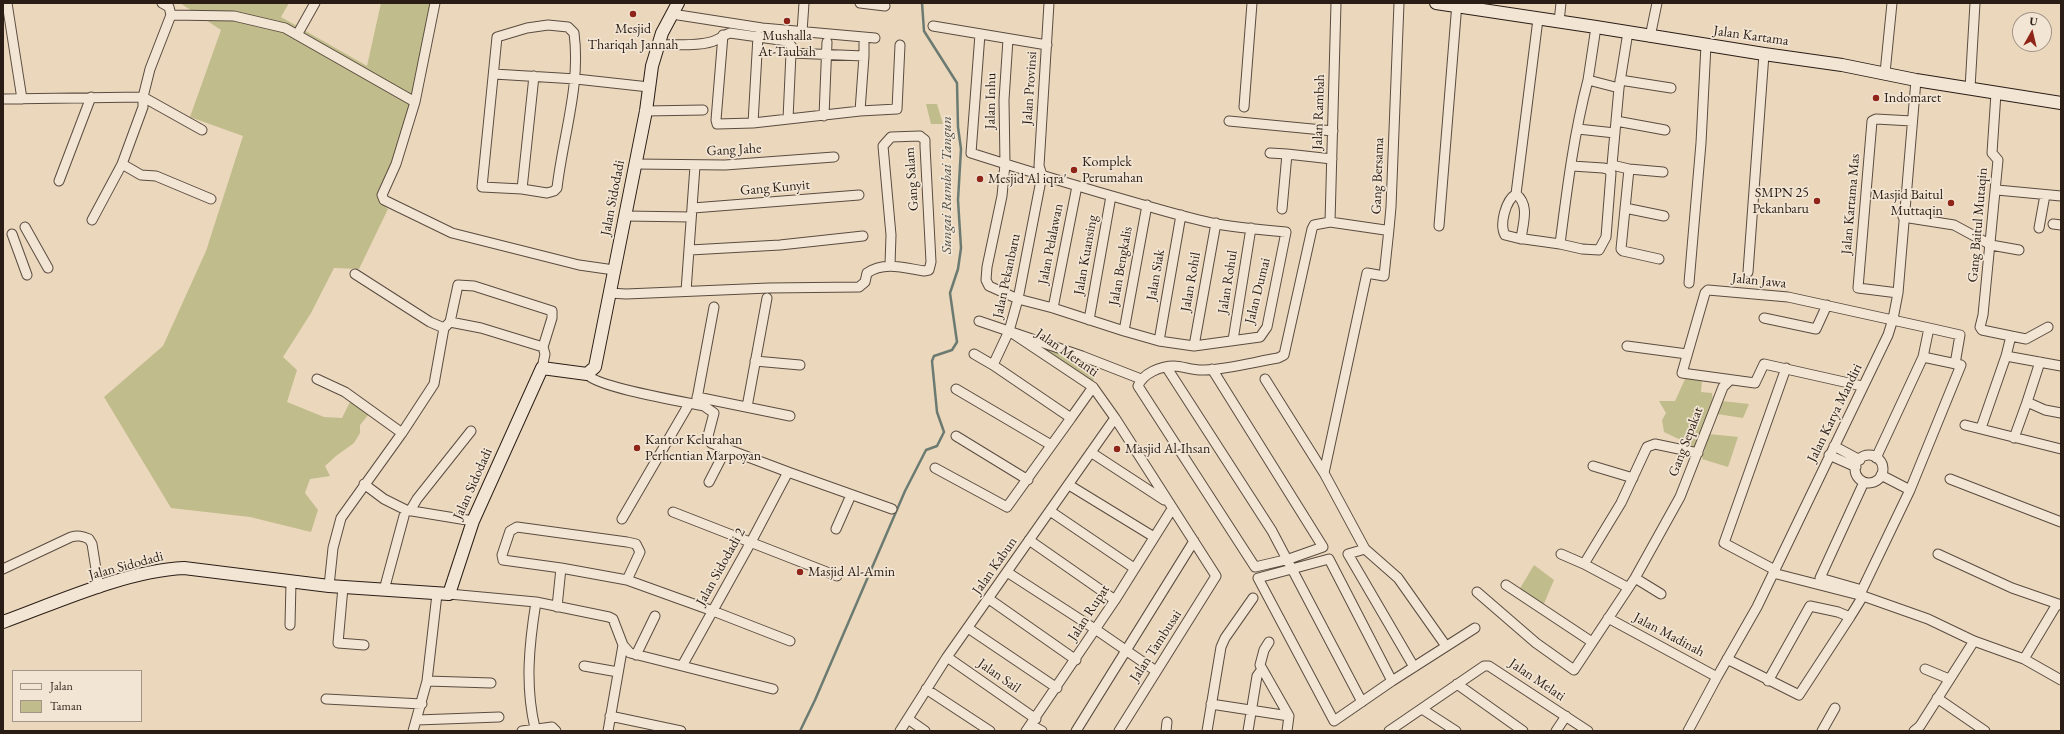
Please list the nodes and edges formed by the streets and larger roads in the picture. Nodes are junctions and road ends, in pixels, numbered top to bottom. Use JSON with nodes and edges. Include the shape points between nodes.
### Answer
{"nodes":[{"id":1,"x":7,"y":3,"type":"edge"},
{"id":2,"x":162,"y":3,"type":"edge"},
{"id":3,"x":315,"y":3,"type":"edge"},
{"id":4,"x":435,"y":3,"type":"edge"},
{"id":5,"x":804,"y":3,"type":"edge"},
{"id":6,"x":860,"y":3,"type":"edge"},
{"id":7,"x":1049,"y":3,"type":"edge"},
{"id":8,"x":1252,"y":3,"type":"edge"},
{"id":9,"x":1336,"y":3,"type":"edge"},
{"id":10,"x":1399,"y":3,"type":"edge"},
{"id":11,"x":1436,"y":3,"type":"edge"},
{"id":12,"x":1561,"y":3,"type":"edge"},
{"id":13,"x":1657,"y":3,"type":"edge"},
{"id":14,"x":1892,"y":3,"type":"edge"},
{"id":15,"x":1975,"y":3,"type":"edge"},
{"id":16,"x":1457,"y":5,"type":"edge"},
{"id":17,"x":885,"y":6,"type":"dead end"},
{"id":18,"x":675,"y":8,"type":"edge"},
{"id":19,"x":171,"y":15,"type":"junction"},
{"id":20,"x":1538,"y":19,"type":"junction"},
{"id":21,"x":1559,"y":22,"type":"junction"},
{"id":22,"x":933,"y":26,"type":"dead end"},
{"id":23,"x":1596,"y":26,"type":"junction"},
{"id":24,"x":802,"y":32,"type":"junction"},
{"id":25,"x":1628,"y":32,"type":"junction"},
{"id":26,"x":980,"y":34,"type":"junction"},
{"id":27,"x":297,"y":35,"type":"junction"},
{"id":28,"x":723,"y":35,"type":"junction"},
{"id":29,"x":758,"y":36,"type":"junction"},
{"id":30,"x":1650,"y":37,"type":"junction"},
{"id":31,"x":875,"y":38,"type":"dead end"},
{"id":32,"x":1008,"y":39,"type":"junction"},
{"id":33,"x":827,"y":42,"type":"dead end"},
{"id":34,"x":864,"y":43,"type":"dead end"},
{"id":35,"x":658,"y":45,"type":"junction"},
{"id":36,"x":900,"y":45,"type":"dead end"},
{"id":37,"x":1047,"y":45,"type":"junction"},
{"id":38,"x":1706,"y":46,"type":"junction"},
{"id":39,"x":791,"y":53,"type":"junction"},
{"id":40,"x":1764,"y":54,"type":"junction"},
{"id":41,"x":827,"y":55,"type":"junction"},
{"id":42,"x":864,"y":56,"type":"junction"},
{"id":43,"x":1885,"y":73,"type":"junction"},
{"id":44,"x":494,"y":74,"type":"junction"},
{"id":45,"x":534,"y":76,"type":"junction"},
{"id":46,"x":576,"y":79,"type":"junction"},
{"id":47,"x":1588,"y":80,"type":"junction"},
{"id":48,"x":1916,"y":80,"type":"junction"},
{"id":49,"x":1620,"y":84,"type":"junction"},
{"id":50,"x":648,"y":87,"type":"junction"},
{"id":51,"x":1671,"y":88,"type":"dead end"},
{"id":52,"x":1970,"y":88,"type":"junction"},
{"id":53,"x":1996,"y":93,"type":"junction"},
{"id":54,"x":91,"y":97,"type":"junction"},
{"id":55,"x":143,"y":97,"type":"junction"},
{"id":56,"x":3,"y":99,"type":"edge"},
{"id":57,"x":22,"y":99,"type":"junction"},
{"id":58,"x":415,"y":102,"type":"junction"},
{"id":59,"x":2061,"y":102,"type":"edge"},
{"id":60,"x":1244,"y":107,"type":"dead end"},
{"id":61,"x":703,"y":110,"type":"dead end"},
{"id":62,"x":646,"y":111,"type":"junction"},
{"id":63,"x":860,"y":111,"type":"junction"},
{"id":64,"x":824,"y":116,"type":"junction"},
{"id":65,"x":788,"y":119,"type":"junction"},
{"id":66,"x":1229,"y":121,"type":"dead end"},
{"id":67,"x":1616,"y":121,"type":"junction"},
{"id":68,"x":1912,"y":121,"type":"junction"},
{"id":69,"x":753,"y":123,"type":"junction"},
{"id":70,"x":1578,"y":128,"type":"junction"},
{"id":71,"x":202,"y":130,"type":"dead end"},
{"id":72,"x":1665,"y":130,"type":"dead end"},
{"id":73,"x":1333,"y":131,"type":"junction"},
{"id":74,"x":1615,"y":133,"type":"junction"},
{"id":75,"x":1270,"y":153,"type":"dead end"},
{"id":76,"x":1287,"y":154,"type":"junction"},
{"id":77,"x":834,"y":157,"type":"dead end"},
{"id":78,"x":1332,"y":159,"type":"junction"},
{"id":79,"x":122,"y":164,"type":"junction"},
{"id":80,"x":635,"y":164,"type":"junction"},
{"id":81,"x":1005,"y":164,"type":"junction"},
{"id":82,"x":695,"y":166,"type":"junction"},
{"id":83,"x":1572,"y":166,"type":"junction"},
{"id":84,"x":1629,"y":169,"type":"junction"},
{"id":85,"x":1663,"y":172,"type":"dead end"},
{"id":86,"x":1042,"y":175,"type":"junction"},
{"id":87,"x":59,"y":181,"type":"dead end"},
{"id":88,"x":1077,"y":186,"type":"junction"},
{"id":89,"x":522,"y":189,"type":"junction"},
{"id":90,"x":1996,"y":190,"type":"junction"},
{"id":91,"x":1516,"y":194,"type":"junction"},
{"id":92,"x":2045,"y":194,"type":"junction"},
{"id":93,"x":859,"y":195,"type":"dead end"},
{"id":94,"x":1111,"y":196,"type":"junction"},
{"id":95,"x":2061,"y":196,"type":"edge"},
{"id":96,"x":211,"y":199,"type":"dead end"},
{"id":97,"x":1147,"y":206,"type":"junction"},
{"id":98,"x":1625,"y":208,"type":"junction"},
{"id":99,"x":1282,"y":209,"type":"dead end"},
{"id":100,"x":692,"y":213,"type":"junction"},
{"id":101,"x":1181,"y":215,"type":"junction"},
{"id":102,"x":625,"y":216,"type":"junction"},
{"id":103,"x":1664,"y":216,"type":"dead end"},
{"id":104,"x":1903,"y":217,"type":"junction"},
{"id":105,"x":92,"y":220,"type":"dead end"},
{"id":106,"x":1330,"y":222,"type":"junction"},
{"id":107,"x":1216,"y":224,"type":"junction"},
{"id":108,"x":1439,"y":226,"type":"dead end"},
{"id":109,"x":24,"y":227,"type":"dead end"},
{"id":110,"x":1251,"y":228,"type":"junction"},
{"id":111,"x":1389,"y":228,"type":"junction"},
{"id":112,"x":2039,"y":228,"type":"dead end"},
{"id":113,"x":12,"y":234,"type":"dead end"},
{"id":114,"x":863,"y":236,"type":"dead end"},
{"id":115,"x":1521,"y":239,"type":"junction"},
{"id":116,"x":1560,"y":244,"type":"junction"},
{"id":117,"x":1991,"y":245,"type":"junction"},
{"id":118,"x":690,"y":250,"type":"junction"},
{"id":119,"x":2019,"y":250,"type":"dead end"},
{"id":120,"x":1659,"y":259,"type":"dead end"},
{"id":121,"x":890,"y":265,"type":"junction"},
{"id":122,"x":48,"y":268,"type":"dead end"},
{"id":123,"x":614,"y":270,"type":"junction"},
{"id":124,"x":1748,"y":272,"type":"dead end"},
{"id":125,"x":355,"y":274,"type":"dead end"},
{"id":126,"x":27,"y":276,"type":"dead end"},
{"id":127,"x":1689,"y":283,"type":"dead end"},
{"id":128,"x":686,"y":291,"type":"junction"},
{"id":129,"x":609,"y":293,"type":"junction"},
{"id":130,"x":1898,"y":293,"type":"junction"},
{"id":131,"x":767,"y":298,"type":"dead end"},
{"id":132,"x":1018,"y":299,"type":"junction"},
{"id":133,"x":1827,"y":304,"type":"junction"},
{"id":134,"x":714,"y":307,"type":"dead end"},
{"id":135,"x":1053,"y":308,"type":"junction"},
{"id":136,"x":1764,"y":318,"type":"dead end"},
{"id":137,"x":1893,"y":319,"type":"junction"},
{"id":138,"x":1089,"y":320,"type":"junction"},
{"id":139,"x":979,"y":321,"type":"dead end"},
{"id":140,"x":447,"y":325,"type":"junction"},
{"id":141,"x":2048,"y":327,"type":"dead end"},
{"id":142,"x":1929,"y":328,"type":"junction"},
{"id":143,"x":1009,"y":331,"type":"junction"},
{"id":144,"x":1124,"y":331,"type":"junction"},
{"id":145,"x":2011,"y":336,"type":"junction"},
{"id":146,"x":1233,"y":340,"type":"junction"},
{"id":147,"x":1159,"y":341,"type":"junction"},
{"id":148,"x":1194,"y":346,"type":"junction"},
{"id":149,"x":1627,"y":346,"type":"dead end"},
{"id":150,"x":543,"y":347,"type":"junction"},
{"id":151,"x":974,"y":354,"type":"dead end"},
{"id":152,"x":1687,"y":354,"type":"junction"},
{"id":153,"x":2006,"y":356,"type":"junction"},
{"id":154,"x":1923,"y":357,"type":"junction"},
{"id":155,"x":755,"y":361,"type":"junction"},
{"id":156,"x":2040,"y":362,"type":"junction"},
{"id":157,"x":993,"y":364,"type":"junction"},
{"id":158,"x":1955,"y":364,"type":"junction"},
{"id":159,"x":800,"y":365,"type":"dead end"},
{"id":160,"x":2061,"y":366,"type":"edge"},
{"id":161,"x":542,"y":368,"type":"junction"},
{"id":162,"x":1167,"y":368,"type":"junction"},
{"id":163,"x":1786,"y":368,"type":"junction"},
{"id":164,"x":1212,"y":369,"type":"junction"},
{"id":165,"x":587,"y":374,"type":"junction"},
{"id":166,"x":317,"y":379,"type":"dead end"},
{"id":167,"x":1140,"y":379,"type":"junction"},
{"id":168,"x":1265,"y":379,"type":"dead end"},
{"id":169,"x":1730,"y":380,"type":"junction"},
{"id":170,"x":1862,"y":386,"type":"junction"},
{"id":171,"x":1093,"y":387,"type":"junction"},
{"id":172,"x":956,"y":389,"type":"dead end"},
{"id":173,"x":694,"y":401,"type":"junction"},
{"id":174,"x":2028,"y":402,"type":"junction"},
{"id":175,"x":747,"y":407,"type":"junction"},
{"id":176,"x":2061,"y":413,"type":"edge"},
{"id":177,"x":790,"y":416,"type":"dead end"},
{"id":178,"x":1071,"y":418,"type":"junction"},
{"id":179,"x":1115,"y":418,"type":"junction"},
{"id":180,"x":1965,"y":425,"type":"dead end"},
{"id":181,"x":1981,"y":428,"type":"junction"},
{"id":182,"x":472,"y":431,"type":"dead end"},
{"id":183,"x":402,"y":433,"type":"junction"},
{"id":184,"x":956,"y":436,"type":"dead end"},
{"id":185,"x":2014,"y":438,"type":"junction"},
{"id":186,"x":1051,"y":445,"type":"junction"},
{"id":187,"x":726,"y":449,"type":"junction"},
{"id":188,"x":2061,"y":449,"type":"edge"},
{"id":189,"x":1831,"y":451,"type":"junction"},
{"id":190,"x":1092,"y":453,"type":"junction"},
{"id":191,"x":1698,"y":453,"type":"junction"},
{"id":192,"x":1876,"y":458,"type":"junction"},
{"id":193,"x":1858,"y":464,"type":"junction"},
{"id":194,"x":1593,"y":466,"type":"dead end"},
{"id":195,"x":934,"y":468,"type":"dead end"},
{"id":196,"x":788,"y":472,"type":"junction"},
{"id":197,"x":1324,"y":473,"type":"junction"},
{"id":198,"x":1881,"y":475,"type":"junction"},
{"id":199,"x":1633,"y":478,"type":"junction"},
{"id":200,"x":1950,"y":479,"type":"dead end"},
{"id":201,"x":1028,"y":480,"type":"junction"},
{"id":202,"x":709,"y":482,"type":"dead end"},
{"id":203,"x":1864,"y":482,"type":"junction"},
{"id":204,"x":364,"y":484,"type":"junction"},
{"id":205,"x":1069,"y":485,"type":"junction"},
{"id":206,"x":1910,"y":490,"type":"junction"},
{"id":207,"x":851,"y":495,"type":"junction"},
{"id":208,"x":1170,"y":506,"type":"junction"},
{"id":209,"x":892,"y":509,"type":"dead end"},
{"id":210,"x":1050,"y":511,"type":"junction"},
{"id":211,"x":673,"y":512,"type":"dead end"},
{"id":212,"x":407,"y":514,"type":"junction"},
{"id":213,"x":622,"y":519,"type":"dead end"},
{"id":214,"x":473,"y":521,"type":"junction"},
{"id":215,"x":2061,"y":522,"type":"edge"},
{"id":216,"x":836,"y":529,"type":"dead end"},
{"id":217,"x":1154,"y":537,"type":"junction"},
{"id":218,"x":1030,"y":540,"type":"junction"},
{"id":219,"x":752,"y":542,"type":"junction"},
{"id":220,"x":1194,"y":542,"type":"junction"},
{"id":221,"x":1365,"y":549,"type":"junction"},
{"id":222,"x":1561,"y":554,"type":"dead end"},
{"id":223,"x":1938,"y":554,"type":"dead end"},
{"id":224,"x":1291,"y":564,"type":"junction"},
{"id":225,"x":1584,"y":564,"type":"junction"},
{"id":226,"x":561,"y":568,"type":"junction"},
{"id":227,"x":1134,"y":568,"type":"junction"},
{"id":228,"x":3,"y":569,"type":"edge"},
{"id":229,"x":1774,"y":571,"type":"junction"},
{"id":230,"x":1007,"y":572,"type":"junction"},
{"id":231,"x":837,"y":576,"type":"dead end"},
{"id":232,"x":1216,"y":576,"type":"joint"},
{"id":233,"x":1635,"y":578,"type":"junction"},
{"id":234,"x":627,"y":580,"type":"junction"},
{"id":235,"x":291,"y":582,"type":"junction"},
{"id":236,"x":1506,"y":585,"type":"dead end"},
{"id":237,"x":329,"y":586,"type":"junction"},
{"id":238,"x":343,"y":587,"type":"junction"},
{"id":239,"x":1627,"y":587,"type":"junction"},
{"id":240,"x":99,"y":588,"type":"junction"},
{"id":241,"x":384,"y":590,"type":"junction"},
{"id":242,"x":1477,"y":592,"type":"dead end"},
{"id":243,"x":443,"y":594,"type":"junction"},
{"id":244,"x":1661,"y":594,"type":"dead end"},
{"id":245,"x":1863,"y":596,"type":"junction"},
{"id":246,"x":989,"y":598,"type":"junction"},
{"id":247,"x":1253,"y":598,"type":"dead end"},
{"id":248,"x":1115,"y":600,"type":"junction"},
{"id":249,"x":536,"y":602,"type":"junction"},
{"id":250,"x":2059,"y":605,"type":"edge"},
{"id":251,"x":557,"y":607,"type":"junction"},
{"id":252,"x":713,"y":611,"type":"junction"},
{"id":253,"x":655,"y":616,"type":"dead end"},
{"id":254,"x":1850,"y":617,"type":"junction"},
{"id":255,"x":1608,"y":618,"type":"junction"},
{"id":256,"x":3,"y":622,"type":"edge"},
{"id":257,"x":290,"y":625,"type":"dead end"},
{"id":258,"x":968,"y":628,"type":"junction"},
{"id":259,"x":1475,"y":628,"type":"dead end"},
{"id":260,"x":1095,"y":629,"type":"junction"},
{"id":261,"x":790,"y":641,"type":"dead end"},
{"id":262,"x":1974,"y":641,"type":"junction"},
{"id":263,"x":1269,"y":642,"type":"dead end"},
{"id":264,"x":1592,"y":642,"type":"junction"},
{"id":265,"x":364,"y":644,"type":"dead end"},
{"id":266,"x":623,"y":645,"type":"junction"},
{"id":267,"x":1446,"y":646,"type":"junction"},
{"id":268,"x":1126,"y":650,"type":"junction"},
{"id":269,"x":636,"y":655,"type":"junction"},
{"id":270,"x":947,"y":657,"type":"junction"},
{"id":271,"x":1727,"y":659,"type":"junction"},
{"id":272,"x":2024,"y":659,"type":"junction"},
{"id":273,"x":1076,"y":660,"type":"junction"},
{"id":274,"x":584,"y":666,"type":"dead end"},
{"id":275,"x":682,"y":666,"type":"junction"},
{"id":276,"x":1414,"y":667,"type":"junction"},
{"id":277,"x":1262,"y":669,"type":"junction"},
{"id":278,"x":1925,"y":669,"type":"dead end"},
{"id":279,"x":1156,"y":671,"type":"junction"},
{"id":280,"x":618,"y":672,"type":"junction"},
{"id":281,"x":1717,"y":677,"type":"junction"},
{"id":282,"x":1949,"y":679,"type":"junction"},
{"id":283,"x":2061,"y":680,"type":"edge"},
{"id":284,"x":427,"y":681,"type":"junction"},
{"id":285,"x":1392,"y":681,"type":"junction"},
{"id":286,"x":1768,"y":681,"type":"junction"},
{"id":287,"x":491,"y":683,"type":"dead end"},
{"id":288,"x":1457,"y":684,"type":"junction"},
{"id":289,"x":1056,"y":688,"type":"junction"},
{"id":290,"x":773,"y":689,"type":"dead end"},
{"id":291,"x":926,"y":689,"type":"junction"},
{"id":292,"x":1937,"y":698,"type":"junction"},
{"id":293,"x":326,"y":699,"type":"dead end"},
{"id":294,"x":1362,"y":702,"type":"junction"},
{"id":295,"x":422,"y":704,"type":"junction"},
{"id":296,"x":1211,"y":704,"type":"junction"},
{"id":297,"x":1835,"y":708,"type":"dead end"},
{"id":298,"x":1422,"y":709,"type":"junction"},
{"id":299,"x":1251,"y":710,"type":"junction"},
{"id":300,"x":610,"y":716,"type":"junction"},
{"id":301,"x":1289,"y":716,"type":"junction"},
{"id":302,"x":1566,"y":716,"type":"junction"},
{"id":303,"x":499,"y":717,"type":"dead end"},
{"id":304,"x":908,"y":719,"type":"junction"},
{"id":305,"x":417,"y":720,"type":"junction"},
{"id":306,"x":1031,"y":725,"type":"edge"},
{"id":307,"x":535,"y":728,"type":"junction"},
{"id":308,"x":413,"y":731,"type":"edge"},
{"id":309,"x":522,"y":731,"type":"edge"},
{"id":310,"x":556,"y":731,"type":"edge"},
{"id":311,"x":608,"y":731,"type":"edge"},
{"id":312,"x":681,"y":731,"type":"edge"},
{"id":313,"x":900,"y":731,"type":"edge"},
{"id":314,"x":925,"y":731,"type":"edge"},
{"id":315,"x":990,"y":731,"type":"edge"},
{"id":316,"x":1042,"y":731,"type":"edge"},
{"id":317,"x":1076,"y":731,"type":"edge"},
{"id":318,"x":1118,"y":731,"type":"edge"},
{"id":319,"x":1207,"y":731,"type":"edge"},
{"id":320,"x":1248,"y":731,"type":"edge"},
{"id":321,"x":1287,"y":731,"type":"edge"},
{"id":322,"x":1389,"y":731,"type":"edge"},
{"id":323,"x":1456,"y":731,"type":"edge"},
{"id":324,"x":1523,"y":731,"type":"edge"},
{"id":325,"x":1556,"y":731,"type":"edge"},
{"id":326,"x":1588,"y":731,"type":"edge"},
{"id":327,"x":1688,"y":731,"type":"edge"},
{"id":328,"x":1822,"y":731,"type":"edge"},
{"id":329,"x":1914,"y":731,"type":"edge"},
{"id":330,"x":1985,"y":731,"type":"edge"}],
"edges":[{"from":1,"to":57,"type":"street"},
{"from":2,"to":19,"type":"street","via":[[169,7]]},
{"from":3,"to":27,"type":"street"},
{"from":4,"to":58,"type":"street"},
{"from":5,"to":24,"type":"street"},
{"from":6,"to":17,"type":"street"},
{"from":7,"to":37,"type":"street","name":"Jalan Provinsi"},
{"from":8,"to":60,"type":"street"},
{"from":9,"to":73,"type":"street","name":"Jalan Rambah"},
{"from":10,"to":111,"type":"street","name":"Gang Bersama"},
{"from":11,"to":16,"type":"street","name":"Jalan Kartama"},
{"from":12,"to":21,"type":"street"},
{"from":13,"to":30,"type":"street"},
{"from":14,"to":43,"type":"street"},
{"from":15,"to":52,"type":"street"},
{"from":16,"to":20,"type":"street","name":"Jalan Kartama"},
{"from":16,"to":108,"type":"street"},
{"from":18,"to":24,"type":"street"},
{"from":18,"to":35,"type":"street","name":"Jalan Sidodadi"},
{"from":19,"to":27,"type":"street","via":[[234,16],[272,24]]},
{"from":19,"to":55,"type":"street","via":[[150,68]]},
{"from":20,"to":21,"type":"street","name":"Jalan Kartama"},
{"from":20,"to":91,"type":"street"},
{"from":21,"to":23,"type":"street","name":"Jalan Kartama"},
{"from":22,"to":26,"type":"street"},
{"from":23,"to":25,"type":"street","name":"Jalan Kartama"},
{"from":23,"to":47,"type":"street"},
{"from":24,"to":31,"type":"street"},
{"from":25,"to":30,"type":"street","name":"Jalan Kartama"},
{"from":25,"to":49,"type":"street"},
{"from":26,"to":32,"type":"street"},
{"from":26,"to":81,"type":"street","via":[[971,153]]},
{"from":27,"to":58,"type":"street"},
{"from":28,"to":29,"type":"street","via":[[730,33]]},
{"from":28,"to":35,"type":"street","via":[[708,42]]},
{"from":28,"to":69,"type":"street","via":[[717,124]]},
{"from":29,"to":39,"type":"street","via":[[787,41],[792,47]]},
{"from":29,"to":69,"type":"street"},
{"from":30,"to":38,"type":"street","name":"Jalan Kartama"},
{"from":32,"to":37,"type":"street"},
{"from":32,"to":81,"type":"street","name":"Jalan Inhu","via":[[1004,100]]},
{"from":33,"to":41,"type":"street"},
{"from":34,"to":42,"type":"street"},
{"from":35,"to":50,"type":"street","name":"Jalan Sidodadi"},
{"from":36,"to":63,"type":"street","via":[[897,109]]},
{"from":37,"to":86,"type":"street","name":"Jalan Provinsi","via":[[1039,166]]},
{"from":38,"to":40,"type":"street","name":"Jalan Kartama"},
{"from":38,"to":127,"type":"street","via":[[1702,143]]},
{"from":39,"to":41,"type":"street"},
{"from":39,"to":65,"type":"street"},
{"from":40,"to":43,"type":"street","name":"Jalan Kartama"},
{"from":40,"to":124,"type":"street"},
{"from":41,"to":42,"type":"street"},
{"from":41,"to":64,"type":"street"},
{"from":42,"to":63,"type":"street"},
{"from":43,"to":48,"type":"street","name":"Jalan Kartama"},
{"from":44,"to":45,"type":"street"},
{"from":44,"to":46,"type":"street","via":[[497,37],[548,25],[568,27],[574,33]]},
{"from":44,"to":89,"type":"street","via":[[482,187]]},
{"from":45,"to":46,"type":"street"},
{"from":45,"to":89,"type":"street"},
{"from":46,"to":50,"type":"street"},
{"from":46,"to":89,"type":"street","via":[[557,188],[547,193]]},
{"from":47,"to":49,"type":"street"},
{"from":47,"to":70,"type":"street"},
{"from":48,"to":52,"type":"street","name":"Jalan Kartama"},
{"from":48,"to":68,"type":"street","name":"Jalan Karya Mandiri"},
{"from":49,"to":51,"type":"street"},
{"from":49,"to":67,"type":"street"},
{"from":50,"to":62,"type":"street","name":"Jalan Sidodadi"},
{"from":52,"to":53,"type":"street","name":"Jalan Kartama"},
{"from":53,"to":59,"type":"street","name":"Jalan Kartama"},
{"from":53,"to":90,"type":"street","name":"Gang Baitul Mutaqin","via":[[1992,153],[1998,160]]},
{"from":54,"to":55,"type":"street"},
{"from":54,"to":57,"type":"street"},
{"from":54,"to":87,"type":"street"},
{"from":55,"to":71,"type":"street"},
{"from":55,"to":79,"type":"street","via":[[143,107]]},
{"from":56,"to":57,"type":"street"},
{"from":58,"to":123,"type":"street","via":[[396,164],[382,195],[384,200],[452,233],[579,265]]},
{"from":61,"to":62,"type":"street"},
{"from":62,"to":80,"type":"street","name":"Jalan Sidodadi"},
{"from":63,"to":64,"type":"street"},
{"from":64,"to":65,"type":"street"},
{"from":65,"to":69,"type":"street"},
{"from":66,"to":73,"type":"street"},
{"from":67,"to":72,"type":"street"},
{"from":67,"to":74,"type":"street"},
{"from":68,"to":104,"type":"street","name":"Jalan Karya Mandiri"},
{"from":68,"to":130,"type":"street","name":"Jalan Kartama Mas","via":[[1872,121],[1858,288]]},
{"from":70,"to":74,"type":"street"},
{"from":70,"to":83,"type":"street"},
{"from":73,"to":78,"type":"street","name":"Jalan Rambah"},
{"from":74,"to":84,"type":"street","via":[[1612,165]]},
{"from":75,"to":76,"type":"street"},
{"from":76,"to":78,"type":"street"},
{"from":76,"to":99,"type":"street"},
{"from":77,"to":82,"type":"street","name":"Gang Jahe"},
{"from":78,"to":106,"type":"street","name":"Jalan Rambah"},
{"from":79,"to":96,"type":"street","via":[[141,175],[156,176]]},
{"from":79,"to":105,"type":"street"},
{"from":80,"to":82,"type":"street","name":"Gang Jahe"},
{"from":80,"to":102,"type":"street","name":"Jalan Sidodadi"},
{"from":81,"to":86,"type":"street","name":"Jalan Dumai"},
{"from":81,"to":132,"type":"street","name":"Jalan Dumai","via":[[1002,196],[986,280],[989,286]]},
{"from":82,"to":100,"type":"street"},
{"from":83,"to":116,"type":"street"},
{"from":83,"to":116,"type":"street","via":[[1603,168],[1611,173],[1606,237],[1600,250],[1596,251]]},
{"from":84,"to":85,"type":"street"},
{"from":84,"to":98,"type":"street"},
{"from":86,"to":88,"type":"street","name":"Jalan Dumai"},
{"from":86,"to":132,"type":"street","name":"Jalan Pekanbaru"},
{"from":88,"to":94,"type":"street","name":"Jalan Dumai"},
{"from":88,"to":135,"type":"street","name":"Jalan Pelalawan"},
{"from":90,"to":92,"type":"street"},
{"from":90,"to":117,"type":"street","name":"Gang Baitul Mutaqin"},
{"from":91,"to":115,"type":"street","via":[[1523,199],[1525,210]]},
{"from":91,"to":115,"type":"street","via":[[1508,200],[1504,232],[1508,236]]},
{"from":92,"to":95,"type":"street"},
{"from":92,"to":112,"type":"street"},
{"from":93,"to":100,"type":"street","name":"Gang Kunyit"},
{"from":94,"to":97,"type":"street","name":"Jalan Dumai"},
{"from":94,"to":138,"type":"street","name":"Jalan Kuansing"},
{"from":97,"to":101,"type":"street","name":"Jalan Dumai"},
{"from":97,"to":144,"type":"street","name":"Jalan Bengkalis"},
{"from":98,"to":103,"type":"street"},
{"from":98,"to":120,"type":"street","via":[[1621,249]]},
{"from":100,"to":102,"type":"street","name":"Gang Kunyit"},
{"from":100,"to":118,"type":"street"},
{"from":101,"to":107,"type":"street","name":"Jalan Dumai"},
{"from":101,"to":147,"type":"street","name":"Jalan Siak"},
{"from":102,"to":123,"type":"street","name":"Jalan Sidodadi"},
{"from":104,"to":117,"type":"street","via":[[1954,225]]},
{"from":104,"to":130,"type":"street","name":"Jalan Karya Mandiri"},
{"from":106,"to":111,"type":"street","name":"Gang Bersama","via":[[1385,230]]},
{"from":106,"to":164,"type":"street","name":"Gang Bersama","via":[[1317,224],[1312,228],[1284,355]]},
{"from":107,"to":110,"type":"street","name":"Jalan Dumai"},
{"from":107,"to":148,"type":"street","name":"Jalan Rohil"},
{"from":109,"to":122,"type":"street"},
{"from":110,"to":146,"type":"street","name":"Jalan Rohul"},
{"from":110,"to":146,"type":"street","name":"Jalan Dumai","via":[[1286,232],[1267,327],[1260,337]]},
{"from":111,"to":197,"type":"street","via":[[1384,276],[1366,273]]},
{"from":113,"to":126,"type":"street"},
{"from":114,"to":118,"type":"street","via":[[780,245]]},
{"from":115,"to":116,"type":"street"},
{"from":117,"to":119,"type":"street"},
{"from":117,"to":145,"type":"street","name":"Gang Baitul Mutaqin","via":[[1980,327],[1982,330]]},
{"from":118,"to":128,"type":"street"},
{"from":121,"to":121,"type":"street","name":"Gang Salam","via":[[891,235],[883,146],[891,137],[920,136],[925,140],[931,262],[929,270],[924,271]]},
{"from":121,"to":128,"type":"street","name":"Gang Salam","via":[[867,273],[865,282],[859,287]]},
{"from":123,"to":129,"type":"street","name":"Jalan Sidodadi"},
{"from":125,"to":140,"type":"street","via":[[417,314]]},
{"from":128,"to":129,"type":"street"},
{"from":129,"to":165,"type":"street","name":"Jalan Sidodadi","via":[[596,367]]},
{"from":130,"to":137,"type":"street","name":"Jalan Karya Mandiri"},
{"from":131,"to":155,"type":"street"},
{"from":132,"to":135,"type":"street","name":"Jalan Dumai"},
{"from":132,"to":143,"type":"street","name":"Jalan Pekanbaru"},
{"from":133,"to":136,"type":"street","via":[[1816,329]]},
{"from":133,"to":137,"type":"street","name":"Jalan Jawa"},
{"from":133,"to":152,"type":"street","name":"Jalan Jawa","via":[[1788,297],[1708,290],[1702,298]]},
{"from":134,"to":173,"type":"street"},
{"from":135,"to":138,"type":"street","name":"Jalan Dumai"},
{"from":137,"to":142,"type":"street","name":"Jalan Jawa"},
{"from":137,"to":170,"type":"street","name":"Jalan Karya Mandiri","via":[[1888,335]]},
{"from":138,"to":144,"type":"street","name":"Jalan Dumai"},
{"from":139,"to":143,"type":"street"},
{"from":140,"to":150,"type":"street","via":[[481,328]]},
{"from":140,"to":150,"type":"street","via":[[458,285],[474,286],[552,311]]},
{"from":140,"to":183,"type":"street","via":[[434,384]]},
{"from":141,"to":145,"type":"street","via":[[2026,340]]},
{"from":142,"to":154,"type":"street"},
{"from":142,"to":158,"type":"street","name":"Jalan Jawa","via":[[1960,335]]},
{"from":143,"to":157,"type":"street"},
{"from":143,"to":167,"type":"street","name":"Jalan Pekanbaru"},
{"from":143,"to":171,"type":"street","name":"Jalan Meranti"},
{"from":144,"to":147,"type":"street","name":"Jalan Dumai"},
{"from":145,"to":153,"type":"street"},
{"from":146,"to":148,"type":"street","name":"Jalan Dumai"},
{"from":147,"to":148,"type":"street","name":"Jalan Dumai"},
{"from":149,"to":152,"type":"street"},
{"from":150,"to":161,"type":"street","via":[[545,354]]},
{"from":151,"to":157,"type":"street"},
{"from":152,"to":169,"type":"street","name":"Jalan Jawa","via":[[1682,373]]},
{"from":153,"to":156,"type":"street"},
{"from":153,"to":181,"type":"street"},
{"from":154,"to":158,"type":"street"},
{"from":154,"to":192,"type":"street"},
{"from":155,"to":159,"type":"street"},
{"from":155,"to":175,"type":"street"},
{"from":156,"to":160,"type":"street"},
{"from":156,"to":174,"type":"street"},
{"from":157,"to":178,"type":"street"},
{"from":158,"to":206,"type":"street","via":[[1961,365]]},
{"from":161,"to":165,"type":"street"},
{"from":161,"to":214,"type":"street","name":"Jalan Sidodadi"},
{"from":162,"to":164,"type":"street","via":[[1174,366],[1188,370]]},
{"from":162,"to":167,"type":"street"},
{"from":162,"to":224,"type":"street","via":[[1272,530]]},
{"from":163,"to":169,"type":"street","via":[[1764,364],[1755,383]]},
{"from":163,"to":170,"type":"street"},
{"from":163,"to":229,"type":"street","via":[[1724,543]]},
{"from":164,"to":224,"type":"street","via":[[1323,547]]},
{"from":165,"to":173,"type":"street","via":[[591,380],[608,385]]},
{"from":166,"to":183,"type":"street","via":[[345,392]]},
{"from":167,"to":224,"type":"street","via":[[1138,386],[1141,392],[1255,567]]},
{"from":168,"to":197,"type":"street"},
{"from":169,"to":191,"type":"street","name":"Gang Sepakat","via":[[1723,387]]},
{"from":170,"to":189,"type":"street","name":"Jalan Karya Mandiri"},
{"from":171,"to":178,"type":"street"},
{"from":171,"to":179,"type":"street","name":"Jalan Meranti"},
{"from":172,"to":186,"type":"street"},
{"from":173,"to":175,"type":"street"},
{"from":173,"to":187,"type":"street","via":[[714,413],[708,440]]},
{"from":173,"to":213,"type":"street"},
{"from":174,"to":176,"type":"street","via":[[2045,410]]},
{"from":174,"to":185,"type":"street"},
{"from":175,"to":177,"type":"street"},
{"from":178,"to":186,"type":"street"},
{"from":179,"to":190,"type":"street","name":"Jalan Kabun"},
{"from":179,"to":208,"type":"street","name":"Jalan Meranti"},
{"from":180,"to":181,"type":"street"},
{"from":181,"to":185,"type":"street"},
{"from":182,"to":212,"type":"street"},
{"from":183,"to":204,"type":"street"},
{"from":184,"to":201,"type":"street"},
{"from":185,"to":188,"type":"street"},
{"from":186,"to":201,"type":"street"},
{"from":187,"to":196,"type":"street"},
{"from":187,"to":202,"type":"street"},
{"from":189,"to":193,"type":"street"},
{"from":189,"to":229,"type":"street","name":"Jalan Karya Mandiri"},
{"from":190,"to":205,"type":"street","name":"Jalan Kabun"},
{"from":190,"to":208,"type":"street"},
{"from":191,"to":199,"type":"street","via":[[1656,444],[1647,448]]},
{"from":191,"to":233,"type":"street","name":"Gang Sepakat","via":[[1680,497]]},
{"from":192,"to":193,"type":"street","via":[[1868,456]]},
{"from":192,"to":198,"type":"street","via":[[1882,464]]},
{"from":193,"to":203,"type":"street","via":[[1857,476]]},
{"from":194,"to":199,"type":"street"},
{"from":195,"to":201,"type":"street","via":[[1008,507]]},
{"from":196,"to":207,"type":"street"},
{"from":196,"to":219,"type":"street","name":"Jalan Sidodadi 2"},
{"from":197,"to":221,"type":"street"},
{"from":198,"to":203,"type":"street","via":[[1873,482]]},
{"from":198,"to":206,"type":"street"},
{"from":199,"to":225,"type":"street"},
{"from":200,"to":215,"type":"street"},
{"from":203,"to":206,"type":"street","via":[[1820,578],[1862,590]]},
{"from":204,"to":212,"type":"street"},
{"from":204,"to":237,"type":"street","via":[[341,518],[333,548]]},
{"from":205,"to":210,"type":"street","name":"Jalan Kabun"},
{"from":205,"to":217,"type":"street"},
{"from":207,"to":209,"type":"street"},
{"from":207,"to":216,"type":"street"},
{"from":208,"to":217,"type":"street","name":"Jalan Rupat"},
{"from":208,"to":220,"type":"street","name":"Jalan Meranti"},
{"from":210,"to":218,"type":"street","name":"Jalan Kabun"},
{"from":210,"to":227,"type":"street"},
{"from":211,"to":219,"type":"street"},
{"from":212,"to":214,"type":"street"},
{"from":212,"to":241,"type":"street"},
{"from":214,"to":243,"type":"street","name":"Jalan Sidodadi"},
{"from":217,"to":227,"type":"street","name":"Jalan Rupat"},
{"from":218,"to":230,"type":"street","name":"Jalan Kabun"},
{"from":218,"to":248,"type":"street"},
{"from":219,"to":231,"type":"street"},
{"from":219,"to":252,"type":"street","name":"Jalan Sidodadi 2"},
{"from":220,"to":232,"type":"street","name":"Jalan Meranti"},
{"from":220,"to":268,"type":"street"},
{"from":221,"to":267,"type":"street","via":[[1398,578]]},
{"from":221,"to":276,"type":"street","via":[[1348,554]]},
{"from":222,"to":225,"type":"street"},
{"from":223,"to":250,"type":"street","via":[[2012,588]]},
{"from":224,"to":285,"type":"street","via":[[1329,559]]},
{"from":224,"to":294,"type":"street"},
{"from":224,"to":294,"type":"street","via":[[1258,578],[1334,721]]},
{"from":225,"to":239,"type":"street"},
{"from":226,"to":234,"type":"street"},
{"from":226,"to":234,"type":"street","via":[[503,560],[510,531],[517,528],[636,544],[640,552]]},
{"from":226,"to":251,"type":"street"},
{"from":227,"to":248,"type":"street","name":"Jalan Rupat"},
{"from":228,"to":240,"type":"street","via":[[77,535],[84,536],[92,544]]},
{"from":229,"to":245,"type":"street"},
{"from":229,"to":271,"type":"street","name":"Jalan Karya Mandiri"},
{"from":230,"to":246,"type":"street","name":"Jalan Kabun"},
{"from":230,"to":260,"type":"street"},
{"from":232,"to":279,"type":"street","name":"Jalan Tambusai"},
{"from":233,"to":239,"type":"street","name":"Gang Sepakat"},
{"from":233,"to":244,"type":"street"},
{"from":234,"to":252,"type":"street"},
{"from":235,"to":237,"type":"street","name":"Jalan Sidodadi"},
{"from":235,"to":240,"type":"street","name":"Jalan Sidodadi","via":[[184,568],[158,571]]},
{"from":235,"to":257,"type":"street"},
{"from":236,"to":264,"type":"street"},
{"from":237,"to":238,"type":"street","name":"Jalan Sidodadi"},
{"from":238,"to":241,"type":"street","name":"Jalan Sidodadi"},
{"from":238,"to":265,"type":"street","via":[[338,643]]},
{"from":239,"to":255,"type":"street","name":"Gang Sepakat"},
{"from":240,"to":256,"type":"street","name":"Jalan Sidodadi"},
{"from":241,"to":243,"type":"street","name":"Jalan Sidodadi"},
{"from":242,"to":264,"type":"street","name":"Gang Sepakat","via":[[1520,630],[1574,670]]},
{"from":243,"to":249,"type":"street"},
{"from":243,"to":284,"type":"street"},
{"from":245,"to":254,"type":"street"},
{"from":245,"to":262,"type":"street","via":[[1928,619]]},
{"from":246,"to":258,"type":"street","name":"Jalan Kabun"},
{"from":246,"to":273,"type":"street"},
{"from":247,"to":296,"type":"street","via":[[1221,647]]},
{"from":248,"to":260,"type":"street","name":"Jalan Rupat"},
{"from":249,"to":251,"type":"street"},
{"from":249,"to":307,"type":"street","via":[[529,664],[530,707]]},
{"from":250,"to":272,"type":"street"},
{"from":251,"to":266,"type":"street","via":[[613,619]]},
{"from":252,"to":261,"type":"street"},
{"from":252,"to":275,"type":"street","name":"Jalan Sidodadi 2"},
{"from":253,"to":269,"type":"street"},
{"from":254,"to":286,"type":"street","via":[[1799,695]]},
{"from":254,"to":286,"type":"street","via":[[1810,606]]},
{"from":255,"to":264,"type":"street","name":"Gang Sepakat"},
{"from":255,"to":281,"type":"street","name":"Jalan Madinah"},
{"from":258,"to":270,"type":"street","name":"Jalan Kabun"},
{"from":258,"to":289,"type":"street"},
{"from":259,"to":267,"type":"street"},
{"from":260,"to":268,"type":"street"},
{"from":260,"to":273,"type":"street","name":"Jalan Rupat"},
{"from":262,"to":272,"type":"street"},
{"from":262,"to":282,"type":"street"},
{"from":263,"to":277,"type":"street","via":[[1261,658]]},
{"from":266,"to":269,"type":"street","via":[[630,653]]},
{"from":266,"to":280,"type":"street"},
{"from":267,"to":276,"type":"street"},
{"from":268,"to":279,"type":"street"},
{"from":268,"to":317,"type":"street"},
{"from":269,"to":275,"type":"street"},
{"from":270,"to":291,"type":"street","name":"Jalan Kabun"},
{"from":270,"to":306,"type":"street","name":"Jalan Sail"},
{"from":271,"to":281,"type":"street","name":"Jalan Karya Mandiri"},
{"from":271,"to":286,"type":"street"},
{"from":272,"to":283,"type":"street"},
{"from":273,"to":289,"type":"street","name":"Jalan Rupat"},
{"from":274,"to":280,"type":"street"},
{"from":275,"to":290,"type":"street"},
{"from":276,"to":285,"type":"street"},
{"from":277,"to":299,"type":"street","via":[[1257,676]]},
{"from":277,"to":301,"type":"street"},
{"from":278,"to":282,"type":"street"},
{"from":279,"to":318,"type":"street","name":"Jalan Tambusai"},
{"from":280,"to":300,"type":"street"},
{"from":281,"to":327,"type":"street","name":"Jalan Karya Mandiri"},
{"from":282,"to":292,"type":"street"},
{"from":284,"to":287,"type":"street"},
{"from":284,"to":295,"type":"street"},
{"from":285,"to":294,"type":"street"},
{"from":288,"to":298,"type":"street","name":"Jalan Melati"},
{"from":288,"to":302,"type":"street","name":"Jalan Melati","via":[[1484,666],[1489,666]]},
{"from":288,"to":324,"type":"street"},
{"from":289,"to":306,"type":"street","name":"Jalan Rupat"},
{"from":291,"to":304,"type":"street","name":"Jalan Kabun"},
{"from":291,"to":315,"type":"street"},
{"from":292,"to":329,"type":"street","via":[[1920,726]]},
{"from":292,"to":330,"type":"street"},
{"from":293,"to":295,"type":"street"},
{"from":295,"to":305,"type":"street"},
{"from":296,"to":299,"type":"street"},
{"from":296,"to":319,"type":"street"},
{"from":297,"to":328,"type":"street"},
{"from":298,"to":322,"type":"street","name":"Jalan Melati"},
{"from":298,"to":323,"type":"street"},
{"from":299,"to":301,"type":"street"},
{"from":299,"to":320,"type":"street"},
{"from":300,"to":311,"type":"street"},
{"from":300,"to":312,"type":"street"},
{"from":301,"to":321,"type":"street"},
{"from":302,"to":325,"type":"street"},
{"from":302,"to":326,"type":"street","name":"Jalan Melati"},
{"from":303,"to":305,"type":"street"},
{"from":304,"to":313,"type":"street","name":"Jalan Kabun"},
{"from":304,"to":314,"type":"street"},
{"from":305,"to":308,"type":"street"},
{"from":306,"to":316,"type":"street"},
{"from":307,"to":309,"type":"street"},
{"from":307,"to":310,"type":"street","via":[[552,727]]}]}
